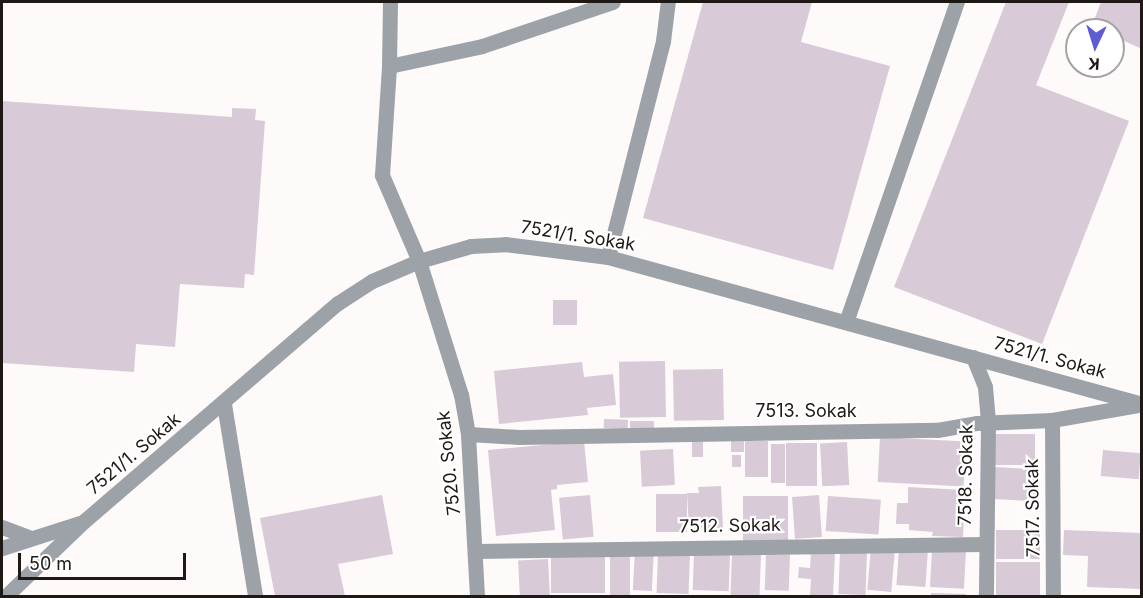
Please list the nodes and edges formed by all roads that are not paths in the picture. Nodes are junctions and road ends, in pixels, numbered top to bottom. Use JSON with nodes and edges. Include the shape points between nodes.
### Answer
{"nodes":[{"id":1,"x":390,"y":2,"type":"edge"},
{"id":2,"x":613,"y":2,"type":"edge"},
{"id":3,"x":668,"y":2,"type":"edge"},
{"id":4,"x":957,"y":2,"type":"edge"},
{"id":5,"x":388,"y":66,"type":"junction"},
{"id":6,"x":608,"y":257,"type":"junction"},
{"id":7,"x":419,"y":261,"type":"junction"},
{"id":8,"x":846,"y":322,"type":"junction"},
{"id":9,"x":973,"y":357,"type":"junction"},
{"id":10,"x":224,"y":404,"type":"junction"},
{"id":11,"x":1142,"y":404,"type":"edge"},
{"id":12,"x":1052,"y":420,"type":"junction"},
{"id":13,"x":988,"y":423,"type":"junction"},
{"id":14,"x":468,"y":434,"type":"junction"},
{"id":15,"x":83,"y":522,"type":"junction"},
{"id":16,"x":2,"y":527,"type":"edge"},
{"id":17,"x":31,"y":538,"type":"junction"},
{"id":18,"x":984,"y":544,"type":"junction"},
{"id":19,"x":2,"y":548,"type":"edge"},
{"id":20,"x":476,"y":551,"type":"junction"},
{"id":21,"x":6,"y":597,"type":"edge"},
{"id":22,"x":255,"y":597,"type":"edge"},
{"id":23,"x":477,"y":597,"type":"edge"},
{"id":24,"x":986,"y":597,"type":"edge"},
{"id":25,"x":1053,"y":597,"type":"edge"}],
"edges":[{"from":1,"to":5,"type":"street","name":"7520. Sokak"},
{"from":2,"to":5,"type":"street","via":[[482,46]]},
{"from":3,"to":6,"type":"street","via":[[663,41]]},
{"from":4,"to":8,"type":"street"},
{"from":5,"to":7,"type":"street","name":"7520. Sokak","via":[[382,175]]},
{"from":6,"to":7,"type":"street","name":"7521/1. Sokak","via":[[505,244],[471,246]]},
{"from":6,"to":8,"type":"street","name":"7521/1. Sokak"},
{"from":7,"to":10,"type":"street","name":"7521/1. Sokak","via":[[372,281],[338,303]]},
{"from":7,"to":14,"type":"street","name":"7520. Sokak","via":[[458,385]]},
{"from":8,"to":9,"type":"street","name":"7521/1. Sokak"},
{"from":9,"to":11,"type":"street","name":"7521/1. Sokak"},
{"from":9,"to":13,"type":"street","name":"7518. Sokak","via":[[985,387]]},
{"from":10,"to":15,"type":"street","name":"7521/1. Sokak"},
{"from":10,"to":22,"type":"street"},
{"from":11,"to":12,"type":"street","name":"7513. Sokak"},
{"from":12,"to":13,"type":"street","name":"7513. Sokak"},
{"from":12,"to":25,"type":"street","name":"7517. Sokak"},
{"from":13,"to":14,"type":"street","name":"7513. Sokak","via":[[937,430],[519,437]]},
{"from":13,"to":18,"type":"street","name":"7518. Sokak"},
{"from":14,"to":20,"type":"street","name":"7520. Sokak"},
{"from":15,"to":17,"type":"street"},
{"from":15,"to":21,"type":"street","name":"7521/1. Sokak"},
{"from":16,"to":17,"type":"street"},
{"from":17,"to":19,"type":"street"},
{"from":18,"to":20,"type":"street","name":"7512. Sokak"},
{"from":18,"to":24,"type":"street","name":"7518. Sokak"},
{"from":20,"to":23,"type":"street","name":"7520. Sokak"}]}
